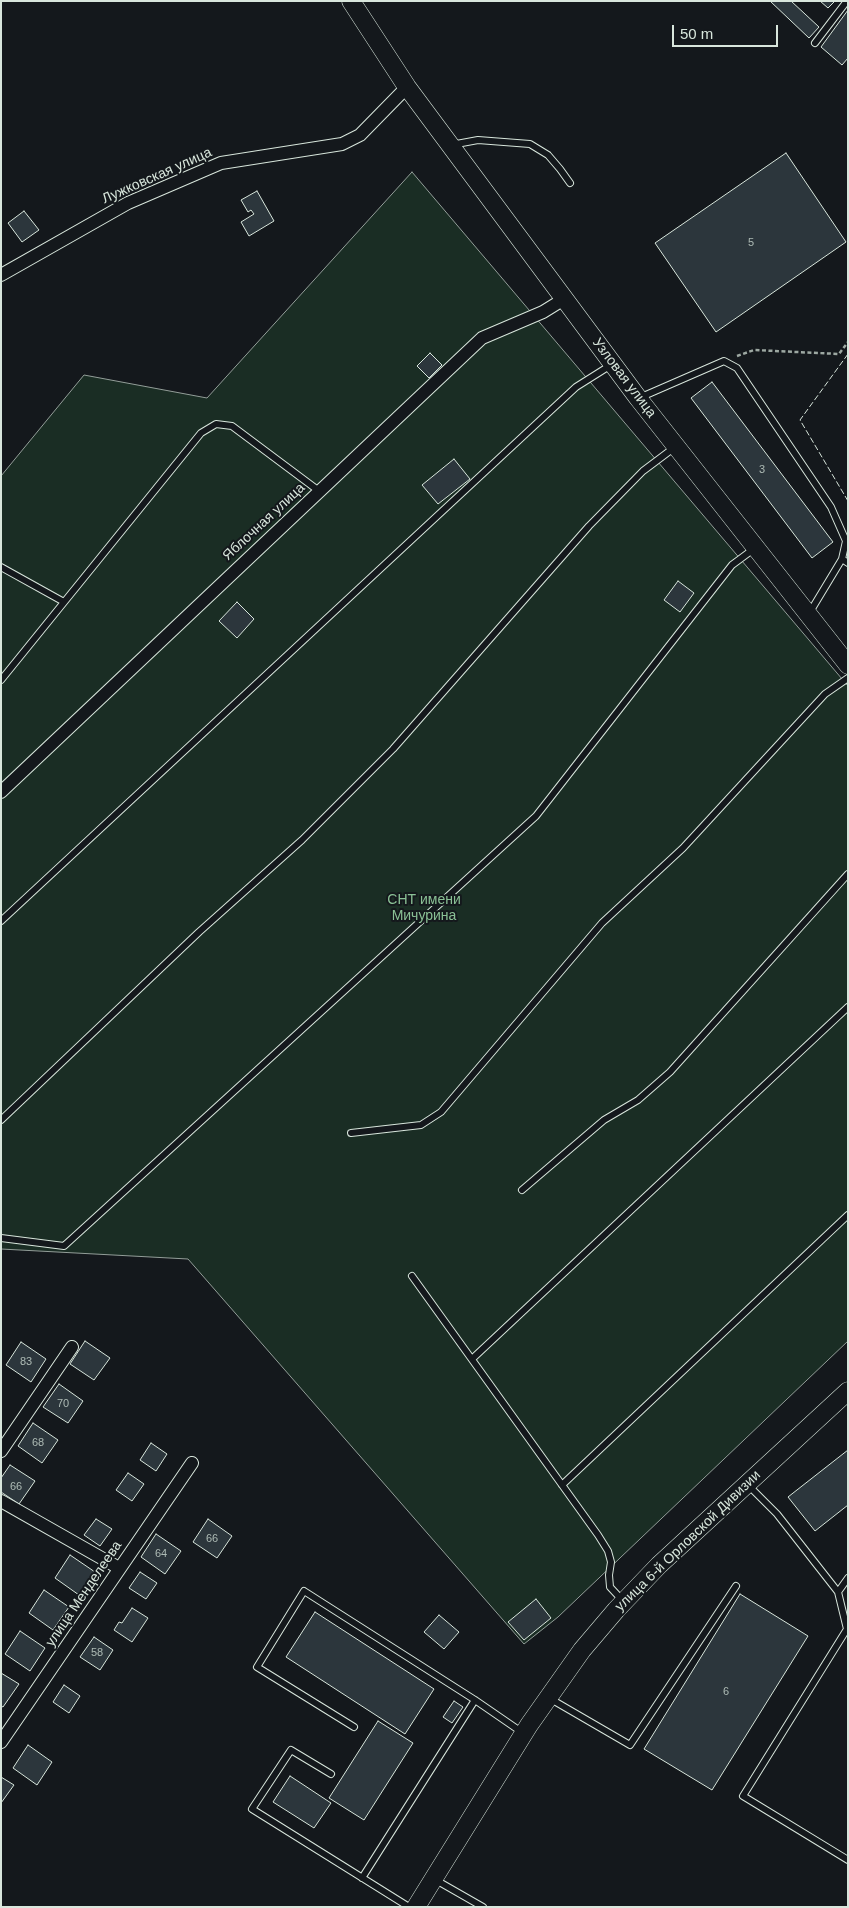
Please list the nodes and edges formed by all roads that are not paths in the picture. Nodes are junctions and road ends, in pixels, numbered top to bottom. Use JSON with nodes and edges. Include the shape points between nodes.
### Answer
{"nodes":[{"id":1,"x":351,"y":1,"type":"edge"},
{"id":2,"x":848,"y":1,"type":"edge"},
{"id":3,"x":815,"y":43,"type":"dead end"},
{"id":4,"x":407,"y":86,"type":"junction"},
{"id":5,"x":450,"y":146,"type":"junction"},
{"id":6,"x":570,"y":182,"type":"dead end"},
{"id":7,"x":1,"y":275,"type":"edge"},
{"id":8,"x":564,"y":299,"type":"junction"},
{"id":9,"x":613,"y":363,"type":"junction"},
{"id":10,"x":638,"y":398,"type":"junction"},
{"id":11,"x":676,"y":446,"type":"junction"},
{"id":12,"x":319,"y":491,"type":"junction"},
{"id":13,"x":756,"y":548,"type":"junction"},
{"id":14,"x":845,"y":561,"type":"edge"},
{"id":15,"x":1,"y":567,"type":"edge"},
{"id":16,"x":64,"y":602,"type":"junction"},
{"id":17,"x":809,"y":615,"type":"junction"},
{"id":18,"x":848,"y":665,"type":"edge"},
{"id":19,"x":848,"y":678,"type":"edge"},
{"id":20,"x":1,"y":680,"type":"edge"},
{"id":21,"x":1,"y":792,"type":"edge"},
{"id":22,"x":848,"y":874,"type":"edge"},
{"id":23,"x":1,"y":921,"type":"edge"},
{"id":24,"x":848,"y":1007,"type":"edge"},
{"id":25,"x":1,"y":1120,"type":"edge"},
{"id":26,"x":351,"y":1133,"type":"dead end"},
{"id":27,"x":522,"y":1190,"type":"dead end"},
{"id":28,"x":848,"y":1215,"type":"edge"},
{"id":29,"x":1,"y":1238,"type":"edge"},
{"id":30,"x":412,"y":1276,"type":"dead end"},
{"id":31,"x":72,"y":1347,"type":"dead end"},
{"id":32,"x":472,"y":1359,"type":"junction"},
{"id":33,"x":848,"y":1391,"type":"edge"},
{"id":34,"x":1,"y":1451,"type":"edge"},
{"id":35,"x":192,"y":1463,"type":"dead end"},
{"id":36,"x":747,"y":1484,"type":"junction"},
{"id":37,"x":562,"y":1485,"type":"junction"},
{"id":38,"x":1,"y":1501,"type":"edge"},
{"id":39,"x":119,"y":1568,"type":"junction"},
{"id":40,"x":848,"y":1578,"type":"edge"},
{"id":41,"x":736,"y":1586,"type":"dead end"},
{"id":42,"x":838,"y":1592,"type":"junction"},
{"id":43,"x":624,"y":1602,"type":"junction"},
{"id":44,"x":548,"y":1698,"type":"junction"},
{"id":45,"x":475,"y":1700,"type":"junction"},
{"id":46,"x":354,"y":1727,"type":"dead end"},
{"id":47,"x":524,"y":1734,"type":"junction"},
{"id":48,"x":1,"y":1742,"type":"edge"},
{"id":49,"x":331,"y":1774,"type":"dead end"},
{"id":50,"x":848,"y":1860,"type":"edge"},
{"id":51,"x":362,"y":1878,"type":"junction"},
{"id":52,"x":433,"y":1879,"type":"junction"},
{"id":53,"x":409,"y":1907,"type":"edge"},
{"id":54,"x":416,"y":1907,"type":"edge"},
{"id":55,"x":483,"y":1907,"type":"edge"}],
"edges":[{"from":1,"to":4,"type":"street","name":"Узловая улица"},
{"from":2,"to":3,"type":"lane"},
{"from":4,"to":5,"type":"street","name":"Узловая улица"},
{"from":4,"to":7,"type":"street","name":"Лужковская улица","via":[[360,135],[342,144],[221,164],[128,203]]},
{"from":5,"to":6,"type":"lane","via":[[478,140],[530,144],[548,155]]},
{"from":5,"to":8,"type":"street","name":"Узловая улица"},
{"from":8,"to":9,"type":"street","name":"Узловая улица"},
{"from":8,"to":12,"type":"street","name":"Яблочная улица","via":[[543,312],[482,338]]},
{"from":9,"to":10,"type":"street","name":"Узловая улица"},
{"from":9,"to":23,"type":"lane","via":[[576,387]]},
{"from":10,"to":11,"type":"street","name":"Узловая улица"},
{"from":10,"to":14,"type":"lane","via":[[724,361],[737,368],[831,507],[846,541]]},
{"from":11,"to":13,"type":"street","name":"Узловая улица"},
{"from":11,"to":25,"type":"lane","via":[[642,471],[589,526],[393,749],[302,840],[199,932]]},
{"from":12,"to":16,"type":"lane","via":[[232,426],[216,424],[201,434]]},
{"from":12,"to":21,"type":"street","name":"Яблочная улица"},
{"from":13,"to":17,"type":"street","name":"Узловая улица"},
{"from":13,"to":29,"type":"lane","via":[[732,565],[536,816],[64,1246]]},
{"from":14,"to":17,"type":"lane"},
{"from":15,"to":16,"type":"lane"},
{"from":16,"to":20,"type":"lane"},
{"from":17,"to":18,"type":"street","name":"Узловая улица"},
{"from":19,"to":26,"type":"lane","via":[[826,694],[683,848],[602,923],[441,1112],[420,1125]]},
{"from":22,"to":27,"type":"lane","via":[[670,1072],[638,1100],[604,1120]]},
{"from":24,"to":32,"type":"lane"},
{"from":28,"to":37,"type":"lane"},
{"from":30,"to":32,"type":"lane"},
{"from":31,"to":34,"type":"street"},
{"from":32,"to":37,"type":"lane"},
{"from":33,"to":36,"type":"street","name":"улица 6-й Орловской Дивизии"},
{"from":35,"to":39,"type":"street","name":"улица Менделеева"},
{"from":36,"to":42,"type":"lane","via":[[778,1514]]},
{"from":36,"to":43,"type":"street","name":"улица 6-й Орловской Дивизии"},
{"from":37,"to":43,"type":"lane","via":[[608,1551],[610,1587]]},
{"from":38,"to":39,"type":"street"},
{"from":39,"to":48,"type":"street","name":"улица Менделеева"},
{"from":40,"to":42,"type":"lane"},
{"from":41,"to":44,"type":"lane","via":[[630,1745]]},
{"from":42,"to":50,"type":"lane","via":[[847,1629],[743,1796]]},
{"from":43,"to":44,"type":"street","name":"улица 6-й Орловской Дивизии","via":[[582,1650]]},
{"from":44,"to":47,"type":"street","name":"улица 6-й Орловской Дивизии"},
{"from":45,"to":46,"type":"lane","via":[[304,1591],[257,1667]]},
{"from":45,"to":47,"type":"lane"},
{"from":45,"to":51,"type":"lane"},
{"from":47,"to":52,"type":"street","name":"улица 6-й Орловской Дивизии"},
{"from":49,"to":51,"type":"lane","via":[[291,1750],[252,1809]]},
{"from":51,"to":53,"type":"lane"},
{"from":52,"to":54,"type":"street","name":"улица 6-й Орловской Дивизии"},
{"from":52,"to":55,"type":"lane"}]}
